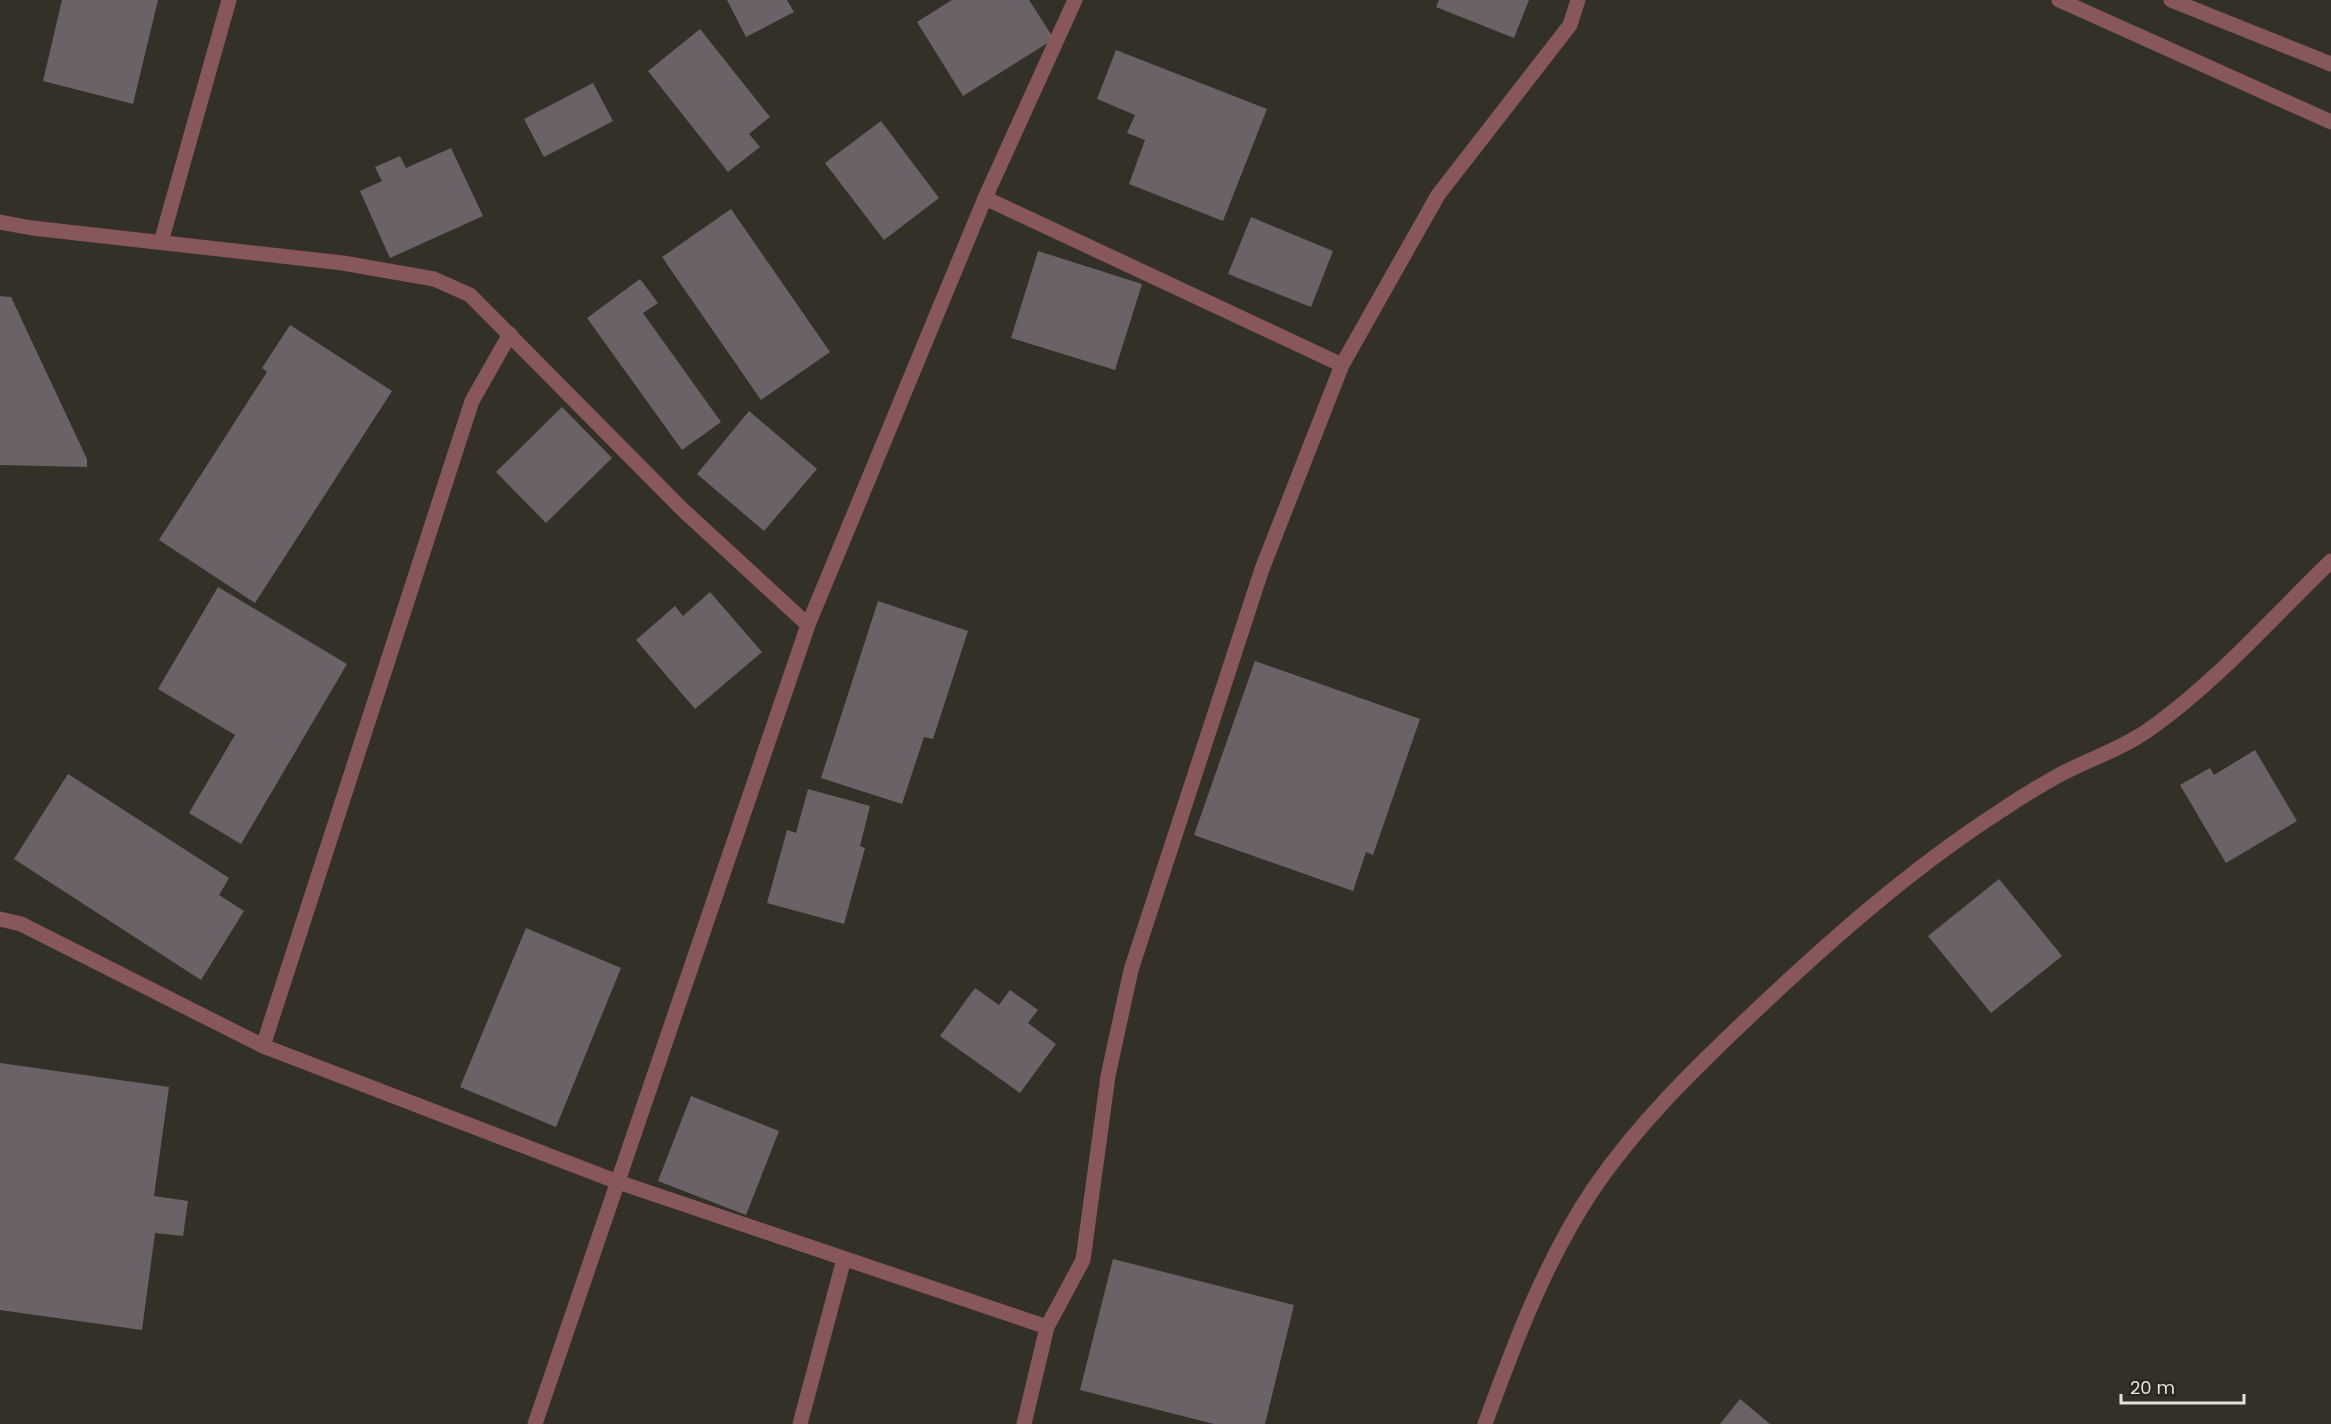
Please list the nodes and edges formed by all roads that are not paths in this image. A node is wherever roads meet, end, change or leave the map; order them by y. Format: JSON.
{"nodes":[{"id":1,"x":229,"y":0,"type":"edge"},
{"id":2,"x":1075,"y":0,"type":"edge"},
{"id":3,"x":1578,"y":0,"type":"edge"},
{"id":4,"x":2059,"y":0,"type":"edge"},
{"id":5,"x":2171,"y":0,"type":"edge"},
{"id":6,"x":2331,"y":64,"type":"edge"},
{"id":7,"x":2331,"y":122,"type":"edge"},
{"id":8,"x":986,"y":198,"type":"junction"},
{"id":9,"x":0,"y":222,"type":"edge"},
{"id":10,"x":161,"y":242,"type":"junction"},
{"id":11,"x":510,"y":334,"type":"junction"},
{"id":12,"x":1342,"y":365,"type":"junction"},
{"id":13,"x":2331,"y":561,"type":"edge"},
{"id":14,"x":808,"y":625,"type":"junction"},
{"id":15,"x":0,"y":919,"type":"edge"},
{"id":16,"x":263,"y":1046,"type":"junction"},
{"id":17,"x":618,"y":1182,"type":"junction"},
{"id":18,"x":844,"y":1259,"type":"junction"},
{"id":19,"x":1047,"y":1327,"type":"junction"},
{"id":20,"x":535,"y":1424,"type":"edge"},
{"id":21,"x":800,"y":1424,"type":"edge"},
{"id":22,"x":1024,"y":1424,"type":"edge"},
{"id":23,"x":1485,"y":1424,"type":"edge"}],
"edges":[{"from":1,"to":10,"type":"street"},
{"from":2,"to":8,"type":"street"},
{"from":3,"to":12,"type":"street"},
{"from":4,"to":7,"type":"street"},
{"from":5,"to":6,"type":"street"},
{"from":8,"to":12,"type":"street"},
{"from":8,"to":14,"type":"street"},
{"from":9,"to":10,"type":"street"},
{"from":10,"to":11,"type":"street"},
{"from":11,"to":14,"type":"street"},
{"from":11,"to":16,"type":"street"},
{"from":12,"to":19,"type":"street"},
{"from":13,"to":23,"type":"street"},
{"from":14,"to":17,"type":"street"},
{"from":15,"to":16,"type":"street"},
{"from":16,"to":17,"type":"street"},
{"from":17,"to":18,"type":"street"},
{"from":17,"to":20,"type":"street"},
{"from":18,"to":19,"type":"street"},
{"from":18,"to":21,"type":"street"},
{"from":19,"to":22,"type":"street"}]}
